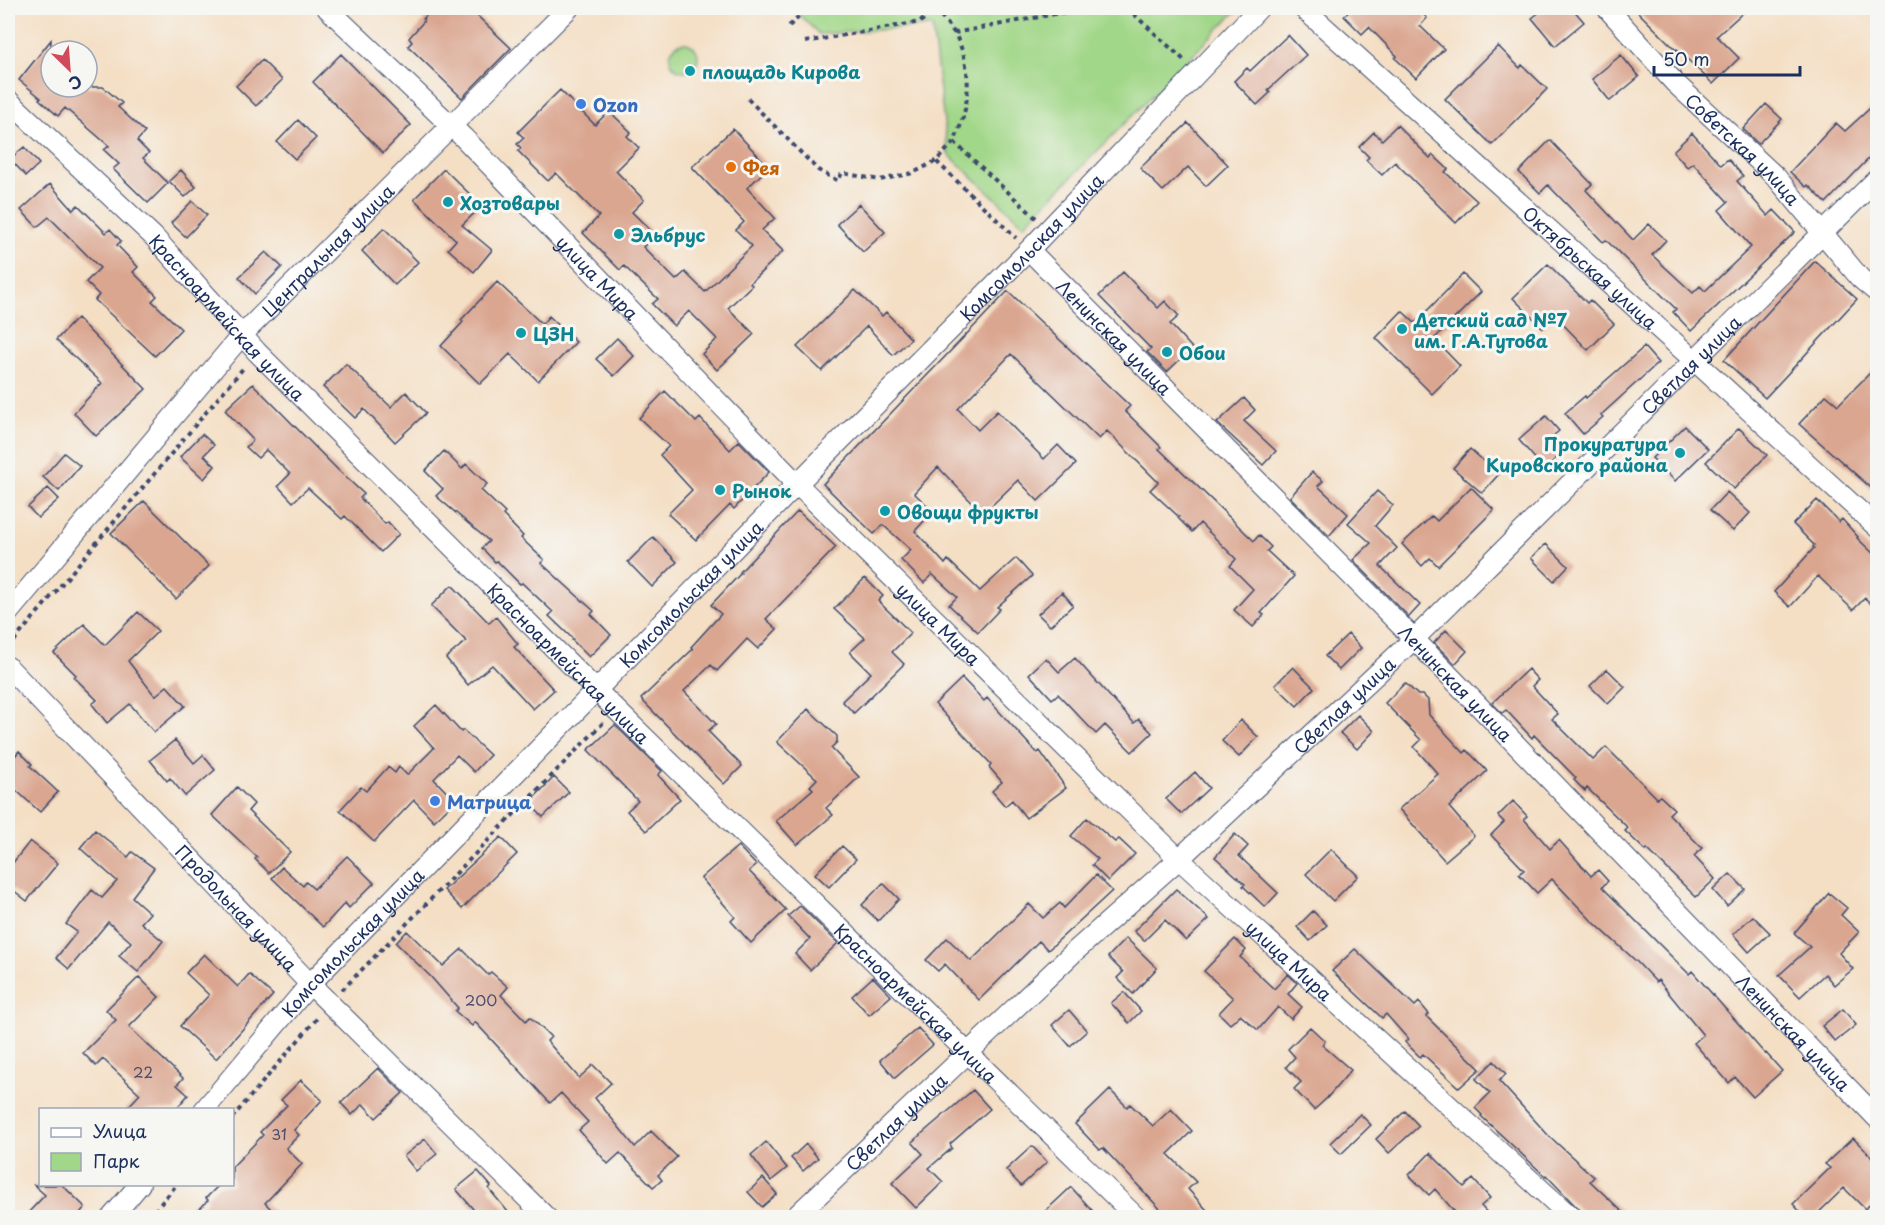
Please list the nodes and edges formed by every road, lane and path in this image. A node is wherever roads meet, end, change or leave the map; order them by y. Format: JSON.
{"nodes":[{"id":1,"x":327,"y":8,"type":"edge"},
{"id":2,"x":569,"y":8,"type":"edge"},
{"id":3,"x":809,"y":8,"type":"edge"},
{"id":4,"x":937,"y":8,"type":"edge"},
{"id":5,"x":1087,"y":8,"type":"edge"},
{"id":6,"x":1126,"y":8,"type":"edge"},
{"id":7,"x":1259,"y":8,"type":"edge"},
{"id":8,"x":1304,"y":8,"type":"edge"},
{"id":9,"x":1607,"y":8,"type":"edge"},
{"id":10,"x":789,"y":26,"type":"dead end"},
{"id":11,"x":954,"y":33,"type":"junction"},
{"id":12,"x":805,"y":42,"type":"dead end"},
{"id":13,"x":1185,"y":62,"type":"dead end"},
{"id":14,"x":748,"y":99,"type":"dead end"},
{"id":15,"x":8,"y":100,"type":"edge"},
{"id":16,"x":450,"y":125,"type":"junction"},
{"id":17,"x":954,"y":142,"type":"junction"},
{"id":18,"x":936,"y":161,"type":"junction"},
{"id":19,"x":1878,"y":178,"type":"edge"},
{"id":20,"x":1049,"y":229,"type":"junction"},
{"id":21,"x":1824,"y":232,"type":"junction"},
{"id":22,"x":1029,"y":250,"type":"junction"},
{"id":23,"x":1878,"y":293,"type":"edge"},
{"id":24,"x":241,"y":336,"type":"junction"},
{"id":25,"x":257,"y":352,"type":"junction"},
{"id":26,"x":1695,"y":361,"type":"junction"},
{"id":27,"x":797,"y":484,"type":"junction"},
{"id":28,"x":1878,"y":528,"type":"edge"},
{"id":29,"x":8,"y":613,"type":"edge"},
{"id":30,"x":1414,"y":639,"type":"junction"},
{"id":31,"x":8,"y":648,"type":"edge"},
{"id":32,"x":8,"y":667,"type":"edge"},
{"id":33,"x":596,"y":690,"type":"junction"},
{"id":34,"x":616,"y":710,"type":"junction"},
{"id":35,"x":1179,"y":860,"type":"junction"},
{"id":36,"x":310,"y":984,"type":"junction"},
{"id":37,"x":330,"y":1003,"type":"junction"},
{"id":38,"x":967,"y":1052,"type":"junction"},
{"id":39,"x":206,"y":1108,"type":"edge"},
{"id":40,"x":234,"y":1116,"type":"edge"},
{"id":41,"x":1878,"y":1119,"type":"edge"},
{"id":42,"x":139,"y":1186,"type":"edge"},
{"id":43,"x":176,"y":1186,"type":"edge"},
{"id":44,"x":111,"y":1218,"type":"edge"},
{"id":45,"x":149,"y":1218,"type":"edge"},
{"id":46,"x":547,"y":1218,"type":"edge"},
{"id":47,"x":794,"y":1218,"type":"edge"},
{"id":48,"x":1137,"y":1218,"type":"edge"},
{"id":49,"x":1572,"y":1218,"type":"edge"}],
"edges":[{"from":1,"to":16,"type":"street","name":"улица Мира"},
{"from":2,"to":16,"type":"street","name":"Центральная улица"},
{"from":3,"to":10,"type":"path"},
{"from":4,"to":11,"type":"path"},
{"from":4,"to":12,"type":"path"},
{"from":5,"to":11,"type":"path"},
{"from":6,"to":13,"type":"path"},
{"from":7,"to":20,"type":"street","name":"Комсомольская улица"},
{"from":8,"to":26,"type":"street","name":"Октябрьская улица"},
{"from":9,"to":21,"type":"street","name":"Советская улица"},
{"from":11,"to":17,"type":"path"},
{"from":14,"to":18,"type":"path"},
{"from":15,"to":24,"type":"street","name":"Красноармейская улица"},
{"from":16,"to":24,"type":"street","name":"Центральная улица"},
{"from":16,"to":27,"type":"street","name":"улица Мира"},
{"from":17,"to":18,"type":"path"},
{"from":17,"to":20,"type":"path"},
{"from":18,"to":22,"type":"path"},
{"from":19,"to":21,"type":"street","name":"Светлая улица"},
{"from":20,"to":22,"type":"street","name":"Комсомольская улица"},
{"from":21,"to":23,"type":"street","name":"Советская улица"},
{"from":21,"to":26,"type":"street","name":"Светлая улица"},
{"from":22,"to":27,"type":"street","name":"Комсомольская улица"},
{"from":22,"to":30,"type":"street","name":"Ленинская улица"},
{"from":24,"to":25,"type":"street","name":"Красноармейская улица"},
{"from":24,"to":29,"type":"street","name":"Центральная улица"},
{"from":25,"to":31,"type":"path"},
{"from":25,"to":33,"type":"street","name":"Красноармейская улица"},
{"from":26,"to":28,"type":"street","name":"Октябрьская улица"},
{"from":26,"to":30,"type":"street","name":"Светлая улица"},
{"from":27,"to":33,"type":"street","name":"Комсомольская улица"},
{"from":27,"to":35,"type":"street","name":"улица Мира"},
{"from":30,"to":35,"type":"street","name":"Светлая улица"},
{"from":30,"to":41,"type":"street","name":"Ленинская улица"},
{"from":32,"to":36,"type":"street","name":"Продольная улица"},
{"from":33,"to":34,"type":"street","name":"Красноармейская улица"},
{"from":33,"to":36,"type":"street","name":"Комсомольская улица"},
{"from":34,"to":37,"type":"path"},
{"from":34,"to":38,"type":"street","name":"Красноармейская улица"},
{"from":35,"to":38,"type":"street","name":"Светлая улица"},
{"from":35,"to":49,"type":"street","name":"улица Мира"},
{"from":36,"to":37,"type":"street","name":"Продольная улица"},
{"from":36,"to":39,"type":"street","name":"Комсомольская улица"},
{"from":37,"to":40,"type":"path"},
{"from":37,"to":46,"type":"street","name":"Продольная улица"},
{"from":38,"to":47,"type":"street","name":"Светлая улица"},
{"from":38,"to":48,"type":"street","name":"Красноармейская улица"},
{"from":42,"to":44,"type":"street"},
{"from":43,"to":45,"type":"path"}]}
